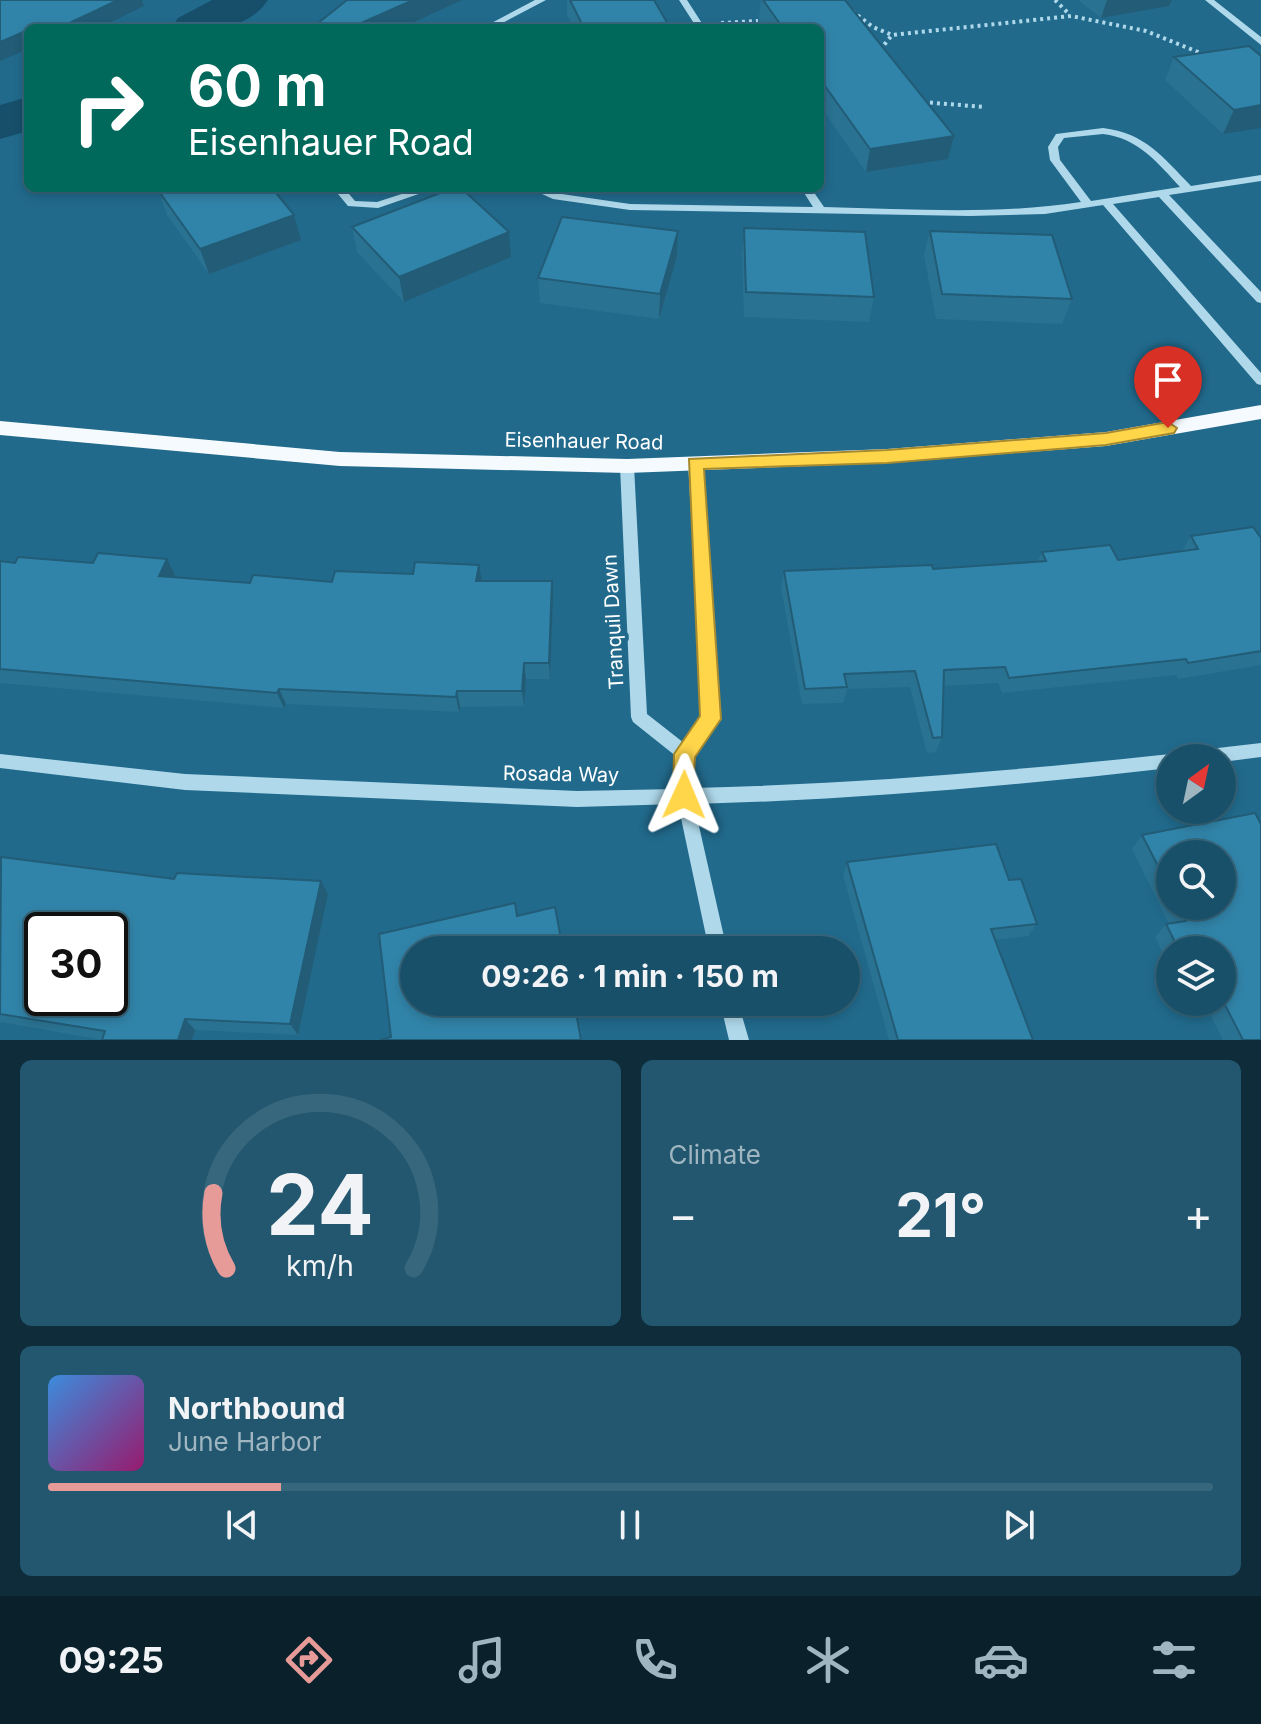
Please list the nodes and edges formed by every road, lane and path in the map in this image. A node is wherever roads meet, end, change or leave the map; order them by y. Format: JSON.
{"nodes":[{"id":1,"x":542,"y":0,"type":"edge"},
{"id":2,"x":683,"y":0,"type":"edge"},
{"id":3,"x":1055,"y":0,"type":"edge"},
{"id":4,"x":1209,"y":0,"type":"edge"},
{"id":5,"x":848,"y":7,"type":"edge"},
{"id":6,"x":1071,"y":16,"type":"junction"},
{"id":7,"x":758,"y":21,"type":"dead end"},
{"id":8,"x":494,"y":24,"type":"edge"},
{"id":9,"x":699,"y":24,"type":"edge"},
{"id":10,"x":730,"y":24,"type":"edge"},
{"id":11,"x":892,"y":35,"type":"junction"},
{"id":12,"x":1261,"y":42,"type":"edge"},
{"id":13,"x":1212,"y":59,"type":"edge"},
{"id":14,"x":878,"y":61,"type":"edge"},
{"id":15,"x":914,"y":101,"type":"edge"},
{"id":16,"x":984,"y":107,"type":"dead end"},
{"id":17,"x":1261,"y":178,"type":"edge"},
{"id":18,"x":1187,"y":188,"type":"junction"},
{"id":19,"x":342,"y":192,"type":"edge"},
{"id":20,"x":419,"y":192,"type":"edge"},
{"id":21,"x":544,"y":192,"type":"edge"},
{"id":22,"x":809,"y":192,"type":"edge"},
{"id":23,"x":1160,"y":192,"type":"junction"},
{"id":24,"x":1105,"y":201,"type":"junction"},
{"id":25,"x":1088,"y":204,"type":"junction"},
{"id":26,"x":820,"y":209,"type":"junction"},
{"id":27,"x":1261,"y":299,"type":"edge"},
{"id":28,"x":1261,"y":381,"type":"edge"},
{"id":29,"x":1261,"y":412,"type":"edge"},
{"id":30,"x":0,"y":428,"type":"edge"},
{"id":31,"x":695,"y":463,"type":"junction"},
{"id":32,"x":627,"y":466,"type":"junction"},
{"id":33,"x":1261,"y":750,"type":"edge"},
{"id":34,"x":1236,"y":753,"type":"edge"},
{"id":35,"x":685,"y":754,"type":"junction"},
{"id":36,"x":0,"y":761,"type":"edge"},
{"id":37,"x":1156,"y":763,"type":"edge"},
{"id":38,"x":684,"y":795,"type":"junction"},
{"id":39,"x":715,"y":936,"type":"edge"},
{"id":40,"x":733,"y":1016,"type":"edge"},
{"id":41,"x":739,"y":1040,"type":"edge"}],
"edges":[{"from":1,"to":8,"type":"street"},
{"from":2,"to":9,"type":"street"},
{"from":3,"to":6,"type":"path"},
{"from":4,"to":12,"type":"street"},
{"from":5,"to":11,"type":"path"},
{"from":6,"to":11,"type":"path"},
{"from":6,"to":13,"type":"path"},
{"from":7,"to":10,"type":"path"},
{"from":11,"to":14,"type":"path"},
{"from":15,"to":16,"type":"path"},
{"from":17,"to":18,"type":"street"},
{"from":18,"to":23,"type":"street"},
{"from":18,"to":25,"type":"street"},
{"from":19,"to":20,"type":"street"},
{"from":21,"to":26,"type":"street"},
{"from":22,"to":26,"type":"street"},
{"from":23,"to":24,"type":"street"},
{"from":23,"to":27,"type":"street"},
{"from":24,"to":25,"type":"street"},
{"from":24,"to":28,"type":"street"},
{"from":25,"to":26,"type":"street"},
{"from":29,"to":31,"type":"main road","name":"Eisenhauer Road"},
{"from":30,"to":32,"type":"main road","name":"Eisenhauer Road"},
{"from":31,"to":32,"type":"main road","name":"Eisenhauer Road"},
{"from":31,"to":35,"type":"street"},
{"from":32,"to":35,"type":"street","name":"Tranquil Dawn"},
{"from":33,"to":34,"type":"street"},
{"from":35,"to":38,"type":"street"},
{"from":36,"to":38,"type":"street","name":"Rosada Way"},
{"from":37,"to":38,"type":"street","name":"Rosada Way"},
{"from":38,"to":39,"type":"street"},
{"from":40,"to":41,"type":"street"}]}
